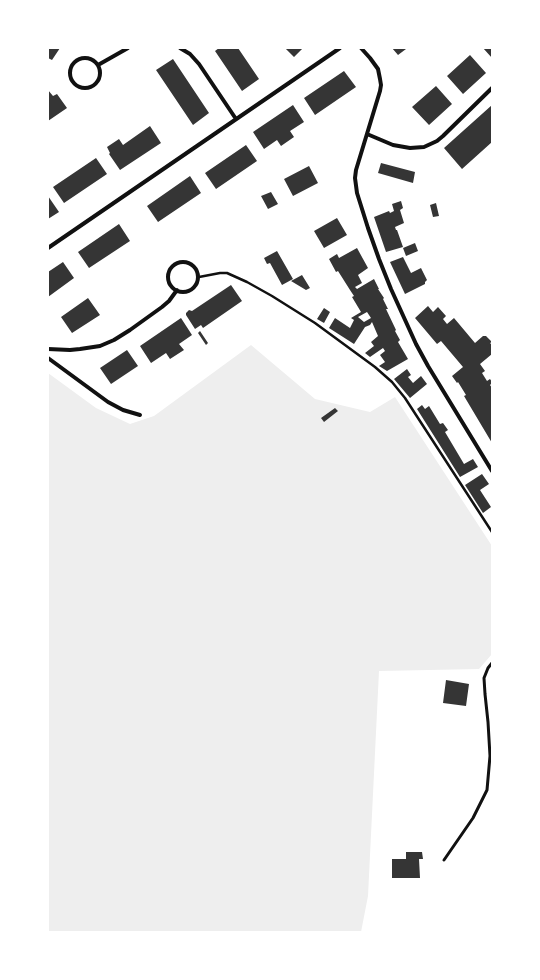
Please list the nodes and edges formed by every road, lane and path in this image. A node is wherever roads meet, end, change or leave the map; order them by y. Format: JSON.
{"nodes":[{"id":1,"x":128,"y":48,"type":"edge"},
{"id":2,"x":180,"y":48,"type":"edge"},
{"id":3,"x":340,"y":48,"type":"edge"},
{"id":4,"x":361,"y":48,"type":"edge"},
{"id":5,"x":98,"y":65,"type":"junction"},
{"id":6,"x":492,"y":88,"type":"edge"},
{"id":7,"x":236,"y":119,"type":"junction"},
{"id":8,"x":367,"y":134,"type":"junction"},
{"id":9,"x":48,"y":248,"type":"edge"},
{"id":10,"x":199,"y":277,"type":"junction"},
{"id":11,"x":177,"y":290,"type":"junction"},
{"id":12,"x":48,"y":349,"type":"edge"},
{"id":13,"x":48,"y":358,"type":"edge"},
{"id":14,"x":140,"y":415,"type":"dead end"},
{"id":15,"x":492,"y":471,"type":"edge"},
{"id":16,"x":492,"y":532,"type":"edge"},
{"id":17,"x":492,"y":663,"type":"edge"},
{"id":18,"x":444,"y":860,"type":"dead end"}],
"edges":[{"from":1,"to":5,"type":"street"},
{"from":2,"to":7,"type":"street"},
{"from":3,"to":7,"type":"street"},
{"from":4,"to":8,"type":"street"},
{"from":5,"to":5,"type":"street"},
{"from":6,"to":8,"type":"street"},
{"from":7,"to":9,"type":"street"},
{"from":8,"to":15,"type":"street"},
{"from":10,"to":11,"type":"street"},
{"from":10,"to":11,"type":"street"},
{"from":10,"to":16,"type":"path"},
{"from":11,"to":12,"type":"street"},
{"from":13,"to":14,"type":"street"},
{"from":17,"to":18,"type":"lane"}]}
